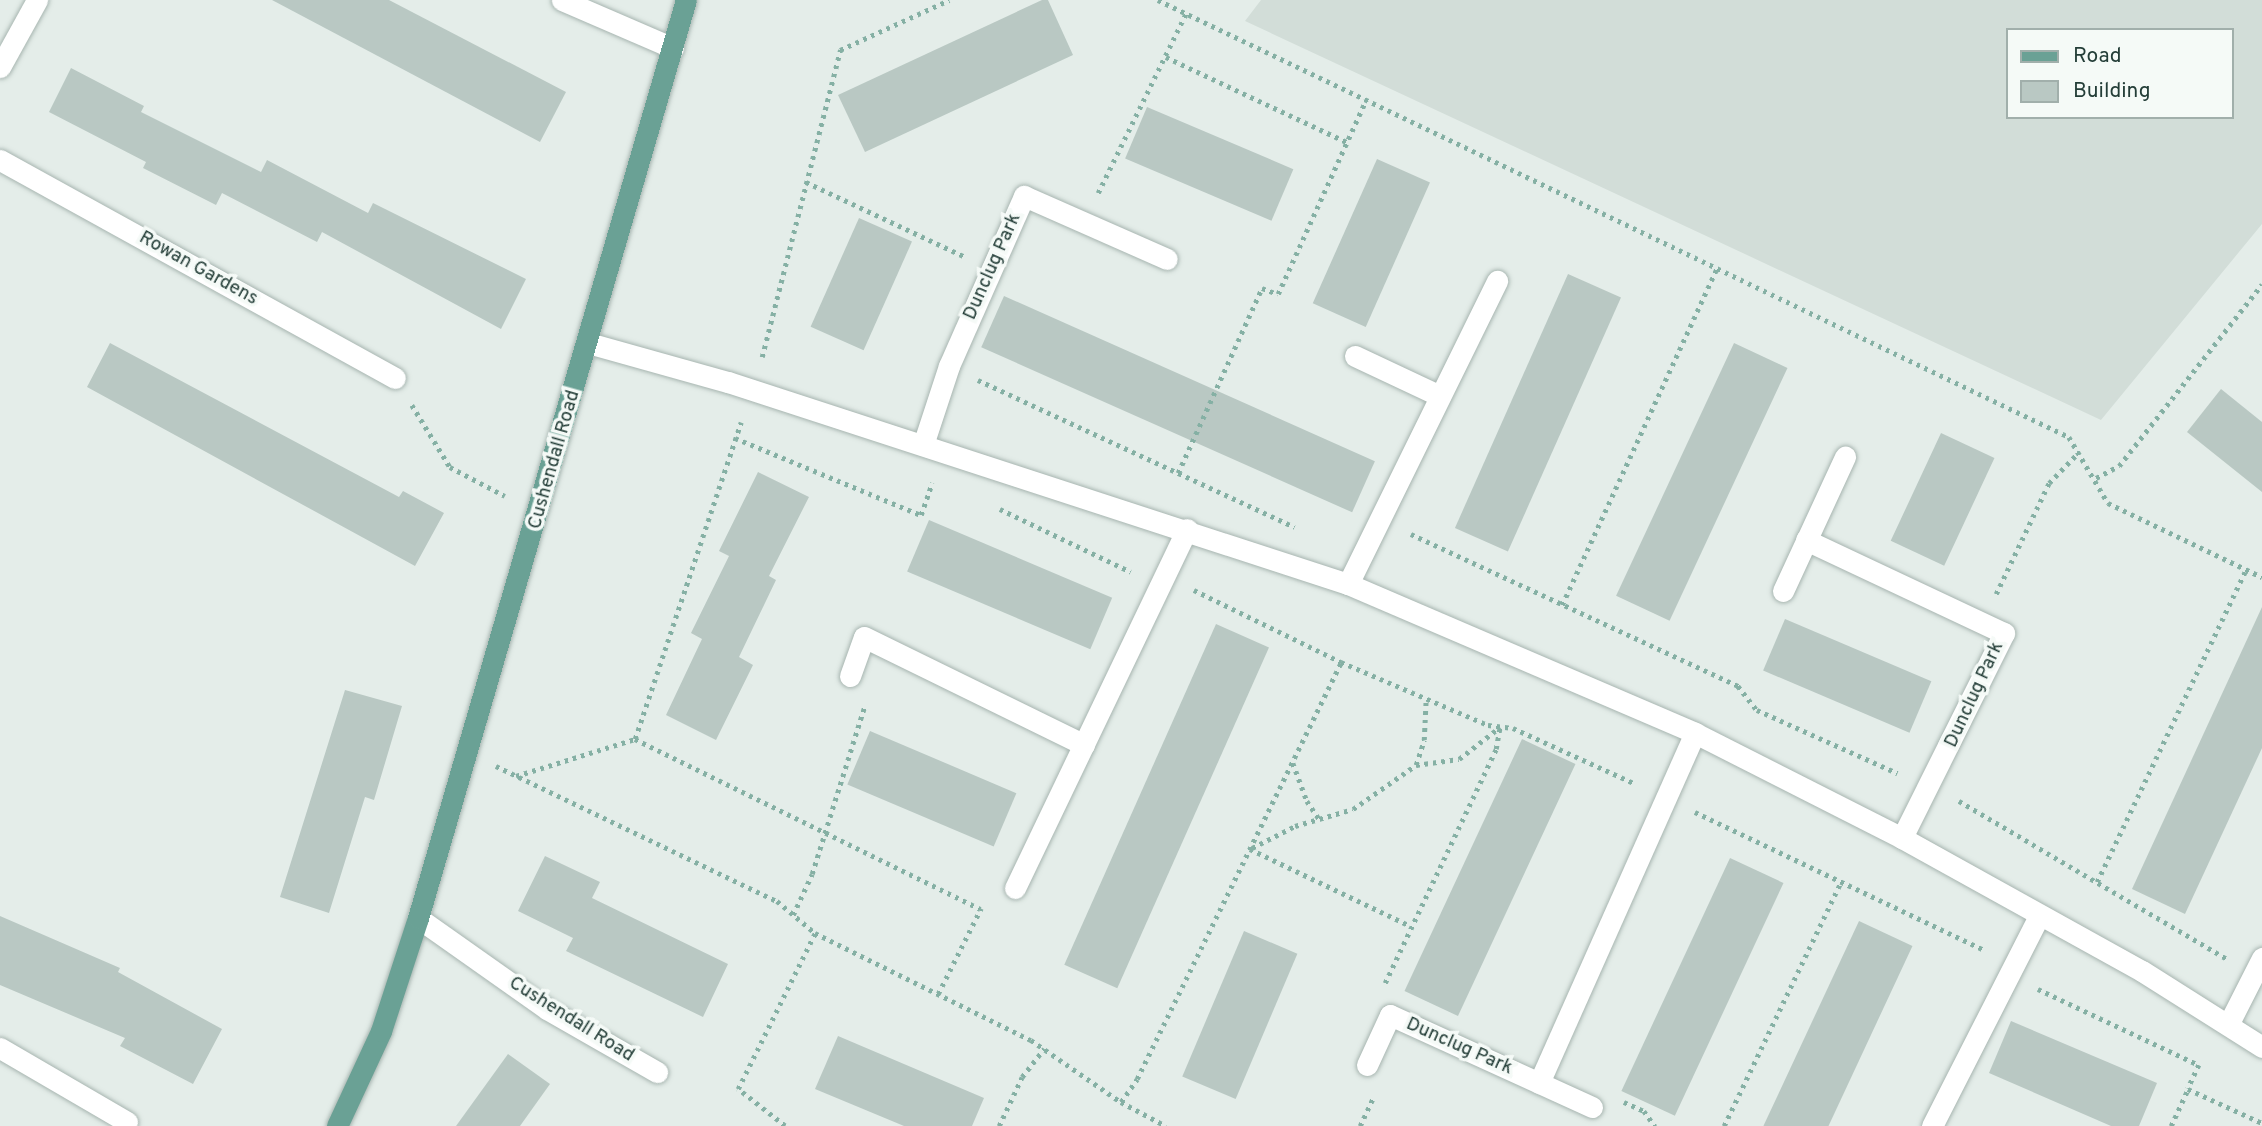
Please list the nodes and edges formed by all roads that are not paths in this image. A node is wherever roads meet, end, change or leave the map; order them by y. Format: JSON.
{"nodes":[{"id":1,"x":37,"y":0,"type":"edge"},
{"id":2,"x":562,"y":0,"type":"edge"},
{"id":3,"x":686,"y":0,"type":"edge"},
{"id":4,"x":673,"y":48,"type":"junction"},
{"id":5,"x":0,"y":67,"type":"edge"},
{"id":6,"x":0,"y":160,"type":"edge"},
{"id":7,"x":1167,"y":259,"type":"dead end"},
{"id":8,"x":1497,"y":281,"type":"dead end"},
{"id":9,"x":588,"y":342,"type":"junction"},
{"id":10,"x":1355,"y":356,"type":"dead end"},
{"id":11,"x":396,"y":377,"type":"road end"},
{"id":12,"x":1440,"y":396,"type":"junction"},
{"id":13,"x":923,"y":445,"type":"junction"},
{"id":14,"x":1845,"y":457,"type":"dead end"},
{"id":15,"x":1187,"y":528,"type":"junction"},
{"id":16,"x":1806,"y":540,"type":"junction"},
{"id":17,"x":1348,"y":584,"type":"junction"},
{"id":18,"x":1783,"y":590,"type":"dead end"},
{"id":19,"x":850,"y":676,"type":"road end"},
{"id":20,"x":1695,"y":733,"type":"junction"},
{"id":21,"x":1084,"y":745,"type":"junction"},
{"id":22,"x":1902,"y":838,"type":"junction"},
{"id":23,"x":1015,"y":888,"type":"road end"},
{"id":24,"x":2039,"y":916,"type":"junction"},
{"id":25,"x":418,"y":918,"type":"junction"},
{"id":26,"x":2258,"y":966,"type":"edge"},
{"id":27,"x":2230,"y":1023,"type":"junction"},
{"id":28,"x":2262,"y":1046,"type":"edge"},
{"id":29,"x":0,"y":1048,"type":"edge"},
{"id":30,"x":1367,"y":1065,"type":"dead end"},
{"id":31,"x":657,"y":1072,"type":"dead end"},
{"id":32,"x":1539,"y":1083,"type":"junction"},
{"id":33,"x":1592,"y":1107,"type":"dead end"},
{"id":34,"x":127,"y":1122,"type":"dead end"},
{"id":35,"x":337,"y":1126,"type":"edge"},
{"id":36,"x":1932,"y":1126,"type":"edge"}],
"edges":[{"from":1,"to":5,"type":"street"},
{"from":2,"to":4,"type":"street"},
{"from":3,"to":4,"type":"main road","name":"Cushendall Road"},
{"from":4,"to":9,"type":"main road","name":"Cushendall Road"},
{"from":6,"to":11,"type":"street","name":"Rowan Gardens"},
{"from":7,"to":13,"type":"street","name":"Dunclug Park"},
{"from":8,"to":12,"type":"street"},
{"from":9,"to":13,"type":"street"},
{"from":9,"to":25,"type":"main road","name":"Cushendall Road"},
{"from":10,"to":12,"type":"street"},
{"from":12,"to":17,"type":"street"},
{"from":13,"to":15,"type":"street"},
{"from":14,"to":16,"type":"street"},
{"from":15,"to":17,"type":"street"},
{"from":15,"to":21,"type":"street"},
{"from":16,"to":18,"type":"street"},
{"from":16,"to":22,"type":"street","name":"Dunclug Park"},
{"from":17,"to":20,"type":"street"},
{"from":19,"to":21,"type":"street"},
{"from":20,"to":22,"type":"street"},
{"from":20,"to":32,"type":"street"},
{"from":21,"to":23,"type":"street"},
{"from":22,"to":24,"type":"street"},
{"from":24,"to":27,"type":"street"},
{"from":24,"to":36,"type":"street"},
{"from":25,"to":31,"type":"street","name":"Cushendall Road"},
{"from":25,"to":35,"type":"main road","name":"Cushendall Road"},
{"from":26,"to":27,"type":"street"},
{"from":27,"to":28,"type":"street"},
{"from":29,"to":34,"type":"street"},
{"from":30,"to":32,"type":"street","name":"Dunclug Park"},
{"from":32,"to":33,"type":"street","name":"Dunclug Park"}]}
